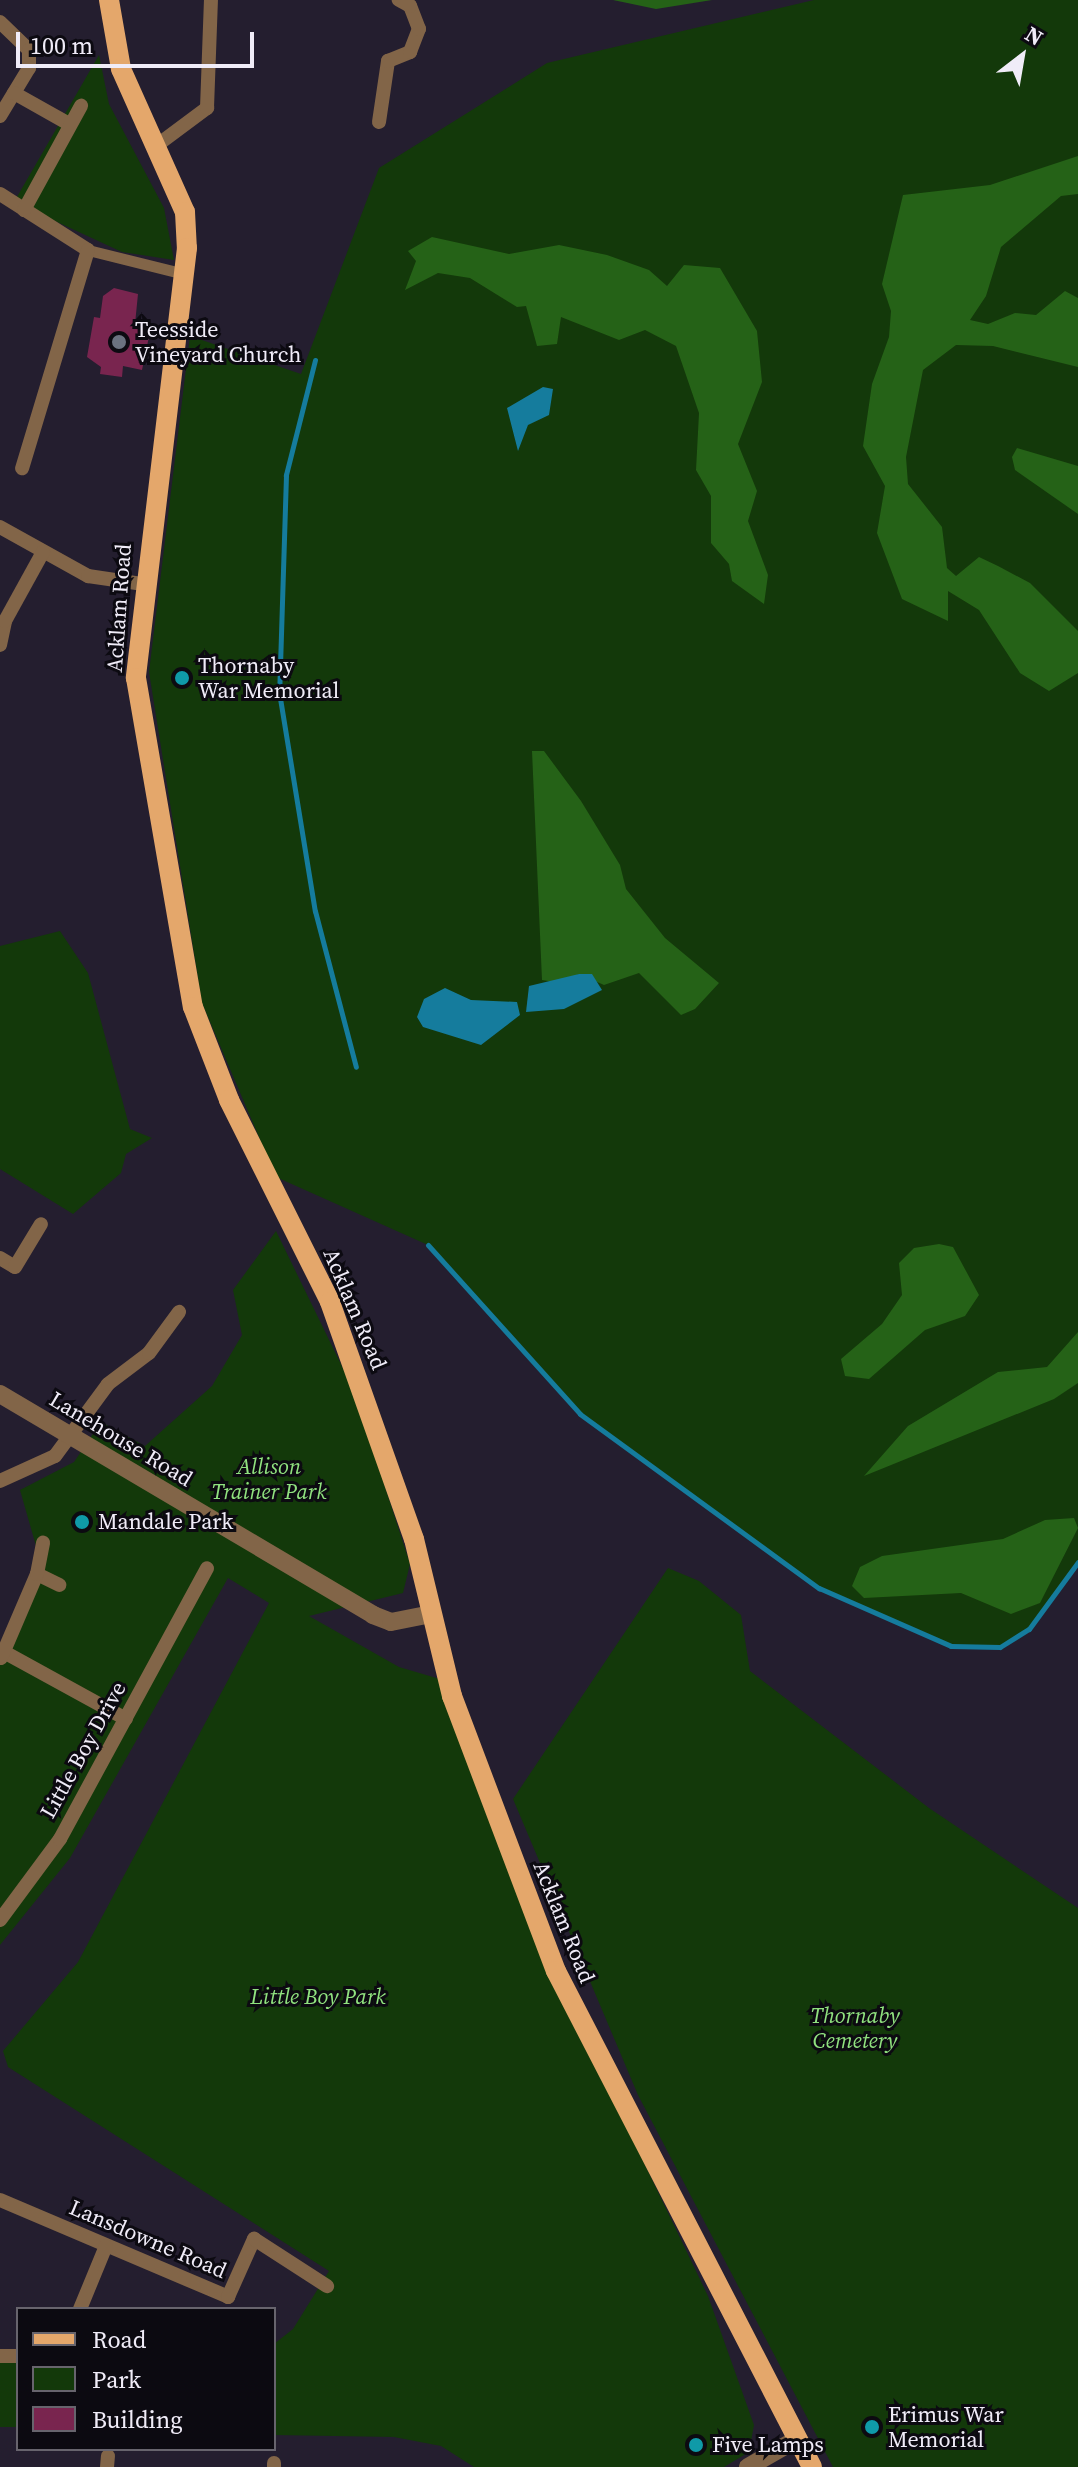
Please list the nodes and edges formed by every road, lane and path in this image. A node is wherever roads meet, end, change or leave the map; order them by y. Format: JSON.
{"nodes":[{"id":1,"x":109,"y":0,"type":"edge"},
{"id":2,"x":211,"y":0,"type":"edge"},
{"id":3,"x":399,"y":0,"type":"edge"},
{"id":4,"x":0,"y":22,"type":"edge"},
{"id":5,"x":14,"y":93,"type":"junction"},
{"id":6,"x":81,"y":106,"type":"dead end"},
{"id":7,"x":0,"y":116,"type":"edge"},
{"id":8,"x":379,"y":122,"type":"dead end"},
{"id":9,"x":69,"y":124,"type":"junction"},
{"id":10,"x":156,"y":146,"type":"junction"},
{"id":11,"x":0,"y":194,"type":"edge"},
{"id":12,"x":24,"y":210,"type":"junction"},
{"id":13,"x":88,"y":250,"type":"junction"},
{"id":14,"x":184,"y":274,"type":"junction"},
{"id":15,"x":22,"y":468,"type":"dead end"},
{"id":16,"x":0,"y":527,"type":"edge"},
{"id":17,"x":43,"y":552,"type":"junction"},
{"id":18,"x":143,"y":584,"type":"junction"},
{"id":19,"x":0,"y":645,"type":"edge"},
{"id":20,"x":41,"y":1224,"type":"dead end"},
{"id":21,"x":0,"y":1258,"type":"edge"},
{"id":22,"x":179,"y":1312,"type":"dead end"},
{"id":23,"x":0,"y":1394,"type":"edge"},
{"id":24,"x":69,"y":1435,"type":"junction"},
{"id":25,"x":0,"y":1481,"type":"edge"},
{"id":26,"x":43,"y":1543,"type":"dead end"},
{"id":27,"x":207,"y":1568,"type":"dead end"},
{"id":28,"x":37,"y":1574,"type":"junction"},
{"id":29,"x":60,"y":1585,"type":"dead end"},
{"id":30,"x":431,"y":1614,"type":"junction"},
{"id":31,"x":2,"y":1656,"type":"edge"},
{"id":32,"x":126,"y":1719,"type":"junction"},
{"id":33,"x":0,"y":1920,"type":"edge"},
{"id":34,"x":0,"y":2200,"type":"edge"},
{"id":35,"x":106,"y":2246,"type":"junction"},
{"id":36,"x":327,"y":2286,"type":"dead end"},
{"id":37,"x":81,"y":2307,"type":"edge"},
{"id":38,"x":797,"y":2439,"type":"junction"},
{"id":39,"x":748,"y":2467,"type":"edge"},
{"id":40,"x":812,"y":2467,"type":"edge"}],
"edges":[{"from":1,"to":10,"type":"main road","name":"Acklam Road"},
{"from":2,"to":10,"type":"street"},
{"from":3,"to":8,"type":"street"},
{"from":4,"to":5,"type":"street"},
{"from":5,"to":7,"type":"street"},
{"from":5,"to":9,"type":"street"},
{"from":6,"to":9,"type":"street"},
{"from":9,"to":12,"type":"street"},
{"from":10,"to":14,"type":"main road","name":"Acklam Road"},
{"from":11,"to":12,"type":"street"},
{"from":12,"to":13,"type":"street"},
{"from":13,"to":14,"type":"street"},
{"from":13,"to":15,"type":"street"},
{"from":14,"to":18,"type":"main road","name":"Acklam Road"},
{"from":16,"to":17,"type":"street"},
{"from":17,"to":18,"type":"street"},
{"from":17,"to":19,"type":"street"},
{"from":18,"to":30,"type":"main road","name":"Acklam Road"},
{"from":20,"to":21,"type":"street"},
{"from":22,"to":24,"type":"street"},
{"from":23,"to":24,"type":"street","name":"Lanehouse Road"},
{"from":24,"to":25,"type":"street"},
{"from":24,"to":30,"type":"street","name":"Lanehouse Road"},
{"from":26,"to":28,"type":"street"},
{"from":27,"to":32,"type":"street","name":"Little Boy Drive"},
{"from":28,"to":29,"type":"street"},
{"from":28,"to":31,"type":"street"},
{"from":30,"to":38,"type":"main road","name":"Acklam Road"},
{"from":31,"to":32,"type":"street"},
{"from":32,"to":33,"type":"street","name":"Little Boy Drive"},
{"from":34,"to":35,"type":"street","name":"Lansdowne Road"},
{"from":35,"to":36,"type":"street","name":"Lansdowne Road"},
{"from":35,"to":37,"type":"street"},
{"from":38,"to":39,"type":"street"},
{"from":38,"to":40,"type":"main road","name":"Acklam Road"}]}
